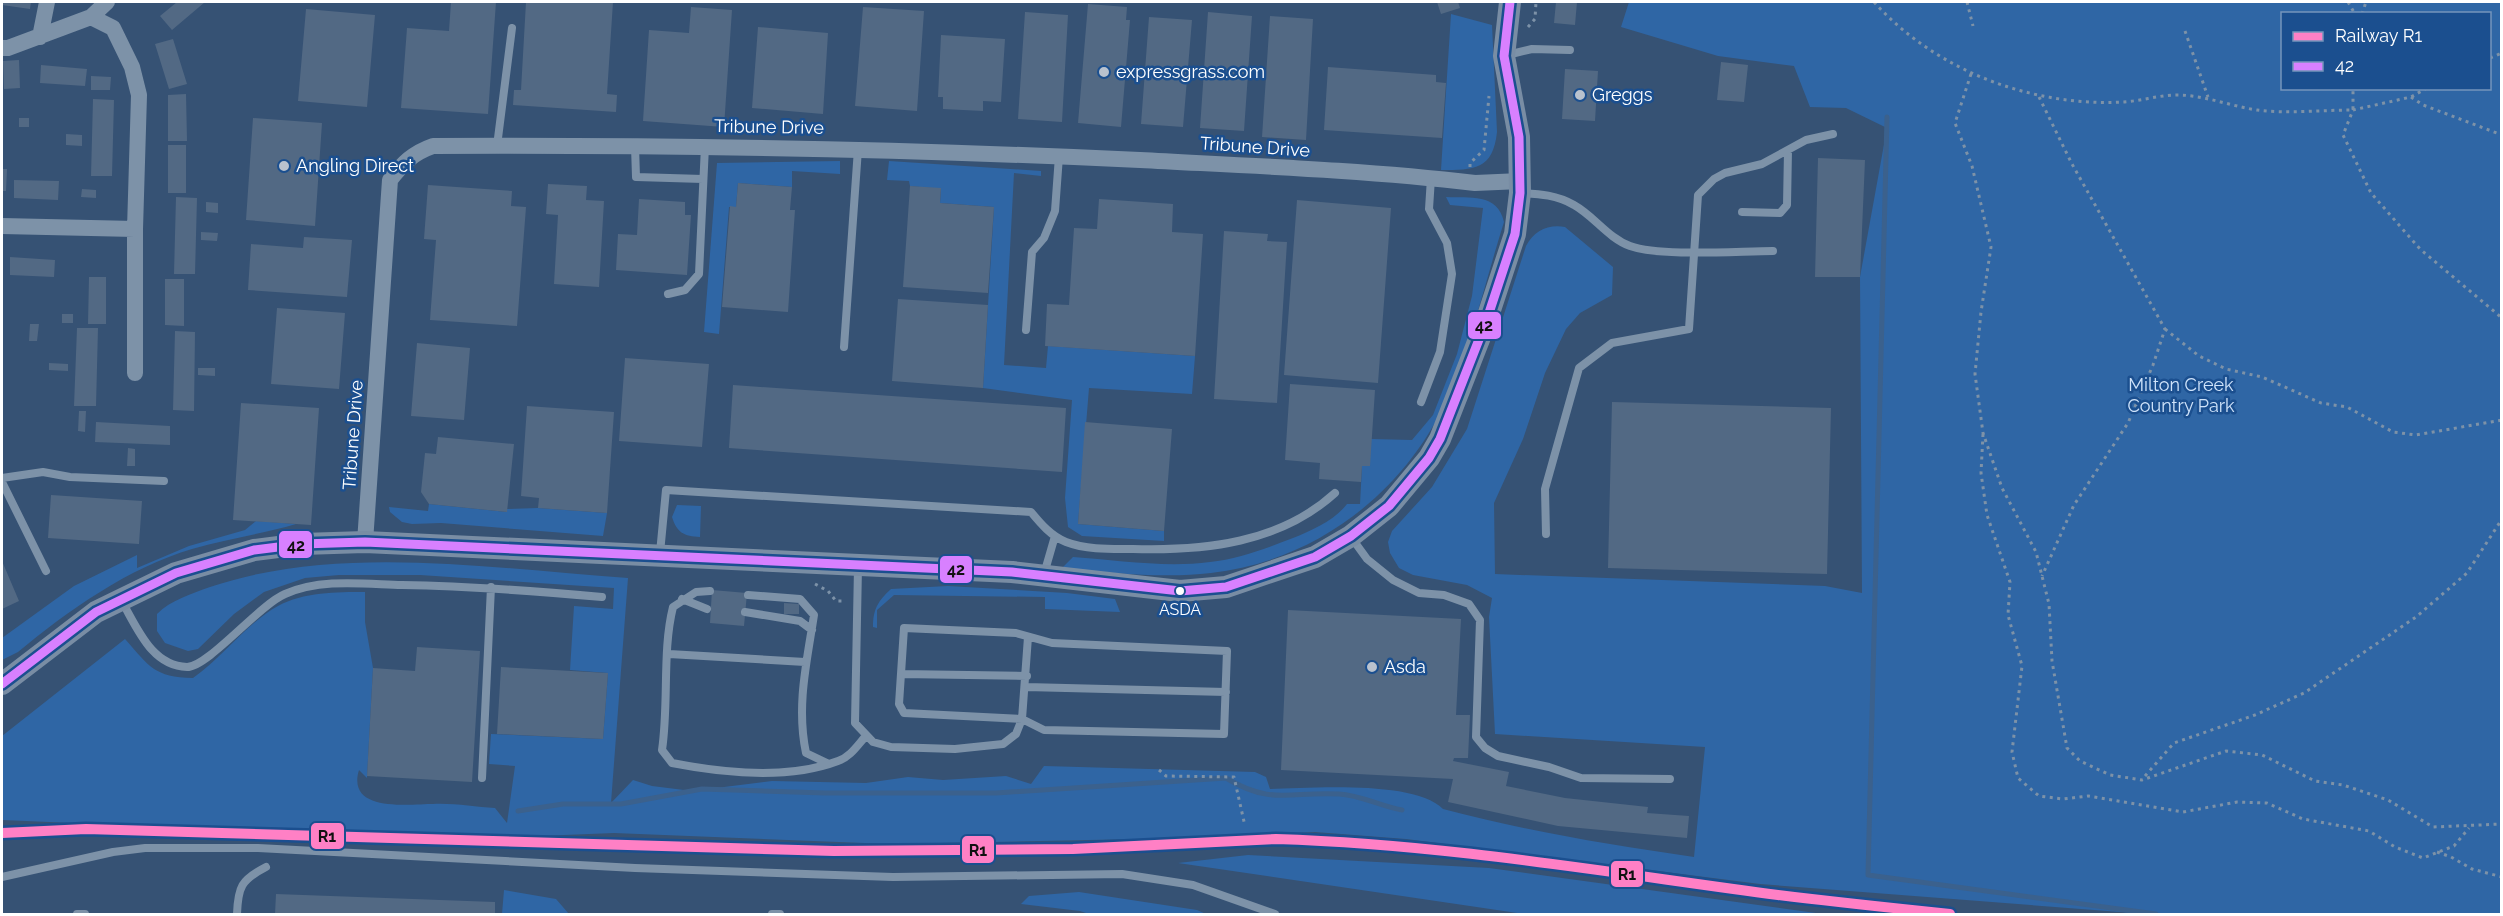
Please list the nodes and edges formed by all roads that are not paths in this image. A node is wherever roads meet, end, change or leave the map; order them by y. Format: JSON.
{"nodes":[{"id":1,"x":47,"y":2,"type":"edge"},
{"id":2,"x":107,"y":2,"type":"edge"},
{"id":3,"x":1510,"y":2,"type":"edge"},
{"id":4,"x":91,"y":17,"type":"junction"},
{"id":5,"x":512,"y":28,"type":"dead end"},
{"id":6,"x":40,"y":36,"type":"junction"},
{"id":7,"x":5,"y":48,"type":"edge"},
{"id":8,"x":1570,"y":50,"type":"dead end"},
{"id":9,"x":1504,"y":56,"type":"junction"},
{"id":10,"x":1833,"y":135,"type":"dead end"},
{"id":11,"x":635,"y":145,"type":"junction"},
{"id":12,"x":705,"y":145,"type":"junction"},
{"id":13,"x":497,"y":146,"type":"junction"},
{"id":14,"x":858,"y":149,"type":"junction"},
{"id":15,"x":1788,"y":150,"type":"junction"},
{"id":16,"x":1059,"y":156,"type":"junction"},
{"id":17,"x":1431,"y":178,"type":"junction"},
{"id":18,"x":703,"y":179,"type":"junction"},
{"id":19,"x":1521,"y":187,"type":"junction"},
{"id":20,"x":1742,"y":212,"type":"dead end"},
{"id":21,"x":2,"y":226,"type":"edge"},
{"id":22,"x":135,"y":229,"type":"junction"},
{"id":23,"x":1773,"y":251,"type":"dead end"},
{"id":24,"x":1694,"y":252,"type":"junction"},
{"id":25,"x":668,"y":294,"type":"dead end"},
{"id":26,"x":1026,"y":330,"type":"dead end"},
{"id":27,"x":844,"y":347,"type":"dead end"},
{"id":28,"x":135,"y":373,"type":"dead end"},
{"id":29,"x":1421,"y":402,"type":"dead end"},
{"id":30,"x":2,"y":480,"type":"edge"},
{"id":31,"x":164,"y":481,"type":"dead end"},
{"id":32,"x":1335,"y":492,"type":"dead end"},
{"id":33,"x":1546,"y":534,"type":"dead end"},
{"id":34,"x":1054,"y":536,"type":"junction"},
{"id":35,"x":1351,"y":536,"type":"junction"},
{"id":36,"x":365,"y":542,"type":"junction"},
{"id":37,"x":659,"y":557,"type":"junction"},
{"id":38,"x":858,"y":564,"type":"junction"},
{"id":39,"x":46,"y":571,"type":"dead end"},
{"id":40,"x":1044,"y":574,"type":"junction"},
{"id":41,"x":491,"y":587,"type":"junction"},
{"id":42,"x":710,"y":591,"type":"dead end"},
{"id":43,"x":748,"y":595,"type":"dead end"},
{"id":44,"x":602,"y":597,"type":"dead end"},
{"id":45,"x":121,"y":599,"type":"junction"},
{"id":46,"x":682,"y":599,"type":"junction"},
{"id":47,"x":708,"y":609,"type":"dead end"},
{"id":48,"x":745,"y":612,"type":"dead end"},
{"id":49,"x":812,"y":630,"type":"junction"},
{"id":50,"x":1028,"y":637,"type":"junction"},
{"id":51,"x":669,"y":654,"type":"junction"},
{"id":52,"x":805,"y":662,"type":"junction"},
{"id":53,"x":901,"y":674,"type":"junction"},
{"id":54,"x":1027,"y":676,"type":"junction"},
{"id":55,"x":2,"y":684,"type":"edge"},
{"id":56,"x":1026,"y":687,"type":"junction"},
{"id":57,"x":1226,"y":692,"type":"junction"},
{"id":58,"x":1022,"y":720,"type":"junction"},
{"id":59,"x":865,"y":737,"type":"junction"},
{"id":60,"x":827,"y":763,"type":"junction"},
{"id":61,"x":482,"y":778,"type":"dead end"},
{"id":62,"x":1670,"y":779,"type":"dead end"},
{"id":63,"x":266,"y":867,"type":"dead end"},
{"id":64,"x":2,"y":877,"type":"edge"},
{"id":65,"x":1261,"y":912,"type":"edge"},
{"id":66,"x":77,"y":915,"type":"edge"},
{"id":67,"x":85,"y":915,"type":"edge"},
{"id":68,"x":237,"y":915,"type":"edge"},
{"id":69,"x":772,"y":915,"type":"edge"},
{"id":70,"x":780,"y":915,"type":"edge"},
{"id":71,"x":1275,"y":915,"type":"edge"}],
"edges":[{"from":1,"to":6,"type":"street"},
{"from":2,"to":4,"type":"street"},
{"from":3,"to":9,"type":"street"},
{"from":4,"to":6,"type":"street"},
{"from":4,"to":22,"type":"street"},
{"from":5,"to":13,"type":"lane"},
{"from":6,"to":7,"type":"street"},
{"from":8,"to":9,"type":"lane"},
{"from":9,"to":19,"type":"street"},
{"from":10,"to":15,"type":"lane"},
{"from":11,"to":12,"type":"street","name":"Tribune Drive"},
{"from":11,"to":13,"type":"street","name":"Tribune Drive"},
{"from":11,"to":18,"type":"lane"},
{"from":12,"to":14,"type":"street","name":"Tribune Drive"},
{"from":12,"to":18,"type":"lane"},
{"from":13,"to":36,"type":"street","name":"Tribune Drive"},
{"from":14,"to":16,"type":"street","name":"Tribune Drive"},
{"from":14,"to":27,"type":"lane"},
{"from":15,"to":20,"type":"lane"},
{"from":15,"to":24,"type":"lane"},
{"from":16,"to":17,"type":"street","name":"Tribune Drive"},
{"from":16,"to":26,"type":"lane"},
{"from":17,"to":19,"type":"street","name":"Tribune Drive"},
{"from":17,"to":29,"type":"lane"},
{"from":18,"to":25,"type":"lane"},
{"from":19,"to":24,"type":"lane"},
{"from":19,"to":35,"type":"street"},
{"from":21,"to":22,"type":"street"},
{"from":22,"to":28,"type":"street"},
{"from":23,"to":24,"type":"lane"},
{"from":24,"to":33,"type":"lane"},
{"from":30,"to":31,"type":"lane"},
{"from":30,"to":39,"type":"lane"},
{"from":32,"to":34,"type":"lane"},
{"from":34,"to":37,"type":"lane"},
{"from":34,"to":40,"type":"lane"},
{"from":35,"to":40,"type":"street"},
{"from":35,"to":62,"type":"lane"},
{"from":36,"to":37,"type":"street"},
{"from":36,"to":45,"type":"street"},
{"from":37,"to":38,"type":"street"},
{"from":38,"to":40,"type":"street"},
{"from":38,"to":59,"type":"lane"},
{"from":41,"to":44,"type":"lane"},
{"from":41,"to":45,"type":"lane"},
{"from":41,"to":61,"type":"lane"},
{"from":42,"to":46,"type":"lane"},
{"from":43,"to":49,"type":"lane"},
{"from":45,"to":55,"type":"street"},
{"from":46,"to":47,"type":"lane"},
{"from":46,"to":51,"type":"lane"},
{"from":48,"to":49,"type":"lane"},
{"from":49,"to":52,"type":"lane"},
{"from":50,"to":53,"type":"lane"},
{"from":50,"to":54,"type":"lane"},
{"from":50,"to":57,"type":"lane"},
{"from":51,"to":52,"type":"lane"},
{"from":51,"to":60,"type":"lane"},
{"from":52,"to":60,"type":"lane"},
{"from":53,"to":54,"type":"lane"},
{"from":53,"to":58,"type":"lane"},
{"from":54,"to":56,"type":"lane"},
{"from":56,"to":57,"type":"lane"},
{"from":56,"to":58,"type":"lane"},
{"from":57,"to":58,"type":"lane"},
{"from":58,"to":59,"type":"lane"},
{"from":59,"to":60,"type":"lane"},
{"from":63,"to":68,"type":"lane"},
{"from":64,"to":65,"type":"lane"},
{"from":65,"to":71,"type":"lane"},
{"from":66,"to":67,"type":"lane"},
{"from":69,"to":70,"type":"lane"}]}
